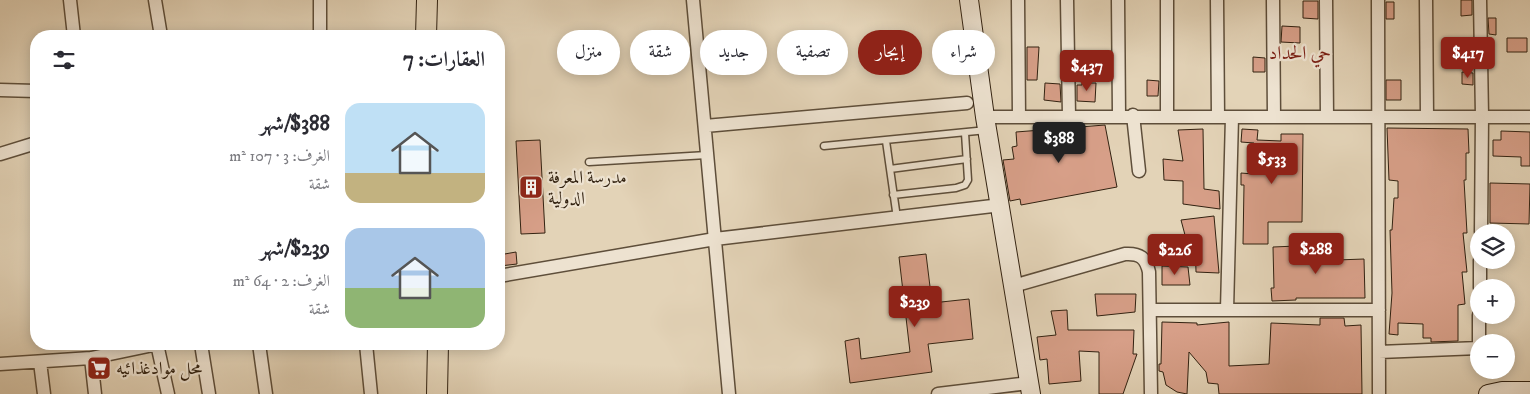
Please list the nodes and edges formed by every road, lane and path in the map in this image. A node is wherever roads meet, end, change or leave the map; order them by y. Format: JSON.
{"nodes":[{"id":1,"x":70,"y":0,"type":"edge"},
{"id":2,"x":155,"y":0,"type":"edge"},
{"id":3,"x":320,"y":0,"type":"edge"},
{"id":4,"x":426,"y":0,"type":"edge"},
{"id":5,"x":439,"y":0,"type":"edge"},
{"id":6,"x":693,"y":0,"type":"edge"},
{"id":7,"x":969,"y":0,"type":"edge"},
{"id":8,"x":1018,"y":0,"type":"edge"},
{"id":9,"x":1067,"y":0,"type":"edge"},
{"id":10,"x":1118,"y":0,"type":"edge"},
{"id":11,"x":1167,"y":0,"type":"edge"},
{"id":12,"x":1218,"y":0,"type":"edge"},
{"id":13,"x":1273,"y":0,"type":"edge"},
{"id":14,"x":1326,"y":0,"type":"edge"},
{"id":15,"x":1378,"y":0,"type":"edge"},
{"id":16,"x":1426,"y":0,"type":"edge"},
{"id":17,"x":1480,"y":0,"type":"edge"},
{"id":18,"x":73,"y":30,"type":"edge"},
{"id":19,"x":160,"y":30,"type":"edge"},
{"id":20,"x":320,"y":30,"type":"edge"},
{"id":21,"x":426,"y":30,"type":"edge"},
{"id":22,"x":439,"y":30,"type":"edge"},
{"id":23,"x":0,"y":90,"type":"edge"},
{"id":24,"x":30,"y":91,"type":"edge"},
{"id":25,"x":967,"y":103,"type":"dead end"},
{"id":26,"x":1119,"y":115,"type":"junction"},
{"id":27,"x":1133,"y":115,"type":"junction"},
{"id":28,"x":1069,"y":116,"type":"junction"},
{"id":29,"x":1167,"y":116,"type":"junction"},
{"id":30,"x":1380,"y":116,"type":"junction"},
{"id":31,"x":1427,"y":116,"type":"junction"},
{"id":32,"x":1482,"y":116,"type":"junction"},
{"id":33,"x":1018,"y":117,"type":"junction"},
{"id":34,"x":1218,"y":117,"type":"junction"},
{"id":35,"x":1232,"y":117,"type":"junction"},
{"id":36,"x":1274,"y":117,"type":"junction"},
{"id":37,"x":1327,"y":117,"type":"junction"},
{"id":38,"x":1530,"y":117,"type":"edge"},
{"id":39,"x":986,"y":124,"type":"junction"},
{"id":40,"x":705,"y":126,"type":"junction"},
{"id":41,"x":965,"y":133,"type":"junction"},
{"id":42,"x":886,"y":141,"type":"junction"},
{"id":43,"x":30,"y":146,"type":"edge"},
{"id":44,"x":824,"y":146,"type":"dead end"},
{"id":45,"x":0,"y":154,"type":"edge"},
{"id":46,"x":707,"y":155,"type":"junction"},
{"id":47,"x":968,"y":159,"type":"junction"},
{"id":48,"x":589,"y":162,"type":"dead end"},
{"id":49,"x":890,"y":169,"type":"junction"},
{"id":50,"x":1139,"y":171,"type":"dead end"},
{"id":51,"x":893,"y":195,"type":"junction"},
{"id":52,"x":1000,"y":205,"type":"junction"},
{"id":53,"x":897,"y":218,"type":"junction"},
{"id":54,"x":1481,"y":224,"type":"edge"},
{"id":55,"x":715,"y":239,"type":"junction"},
{"id":56,"x":505,"y":275,"type":"edge"},
{"id":57,"x":1013,"y":286,"type":"junction"},
{"id":58,"x":1150,"y":310,"type":"junction"},
{"id":59,"x":1227,"y":310,"type":"junction"},
{"id":60,"x":1379,"y":310,"type":"junction"},
{"id":61,"x":1470,"y":348,"type":"edge"},
{"id":62,"x":129,"y":350,"type":"edge"},
{"id":63,"x":159,"y":350,"type":"edge"},
{"id":64,"x":202,"y":350,"type":"edge"},
{"id":65,"x":260,"y":350,"type":"edge"},
{"id":66,"x":367,"y":350,"type":"edge"},
{"id":67,"x":438,"y":350,"type":"edge"},
{"id":68,"x":447,"y":350,"type":"edge"},
{"id":69,"x":1379,"y":352,"type":"junction"},
{"id":70,"x":90,"y":358,"type":"junction"},
{"id":71,"x":40,"y":362,"type":"junction"},
{"id":72,"x":0,"y":364,"type":"edge"},
{"id":73,"x":1030,"y":389,"type":"edge"},
{"id":74,"x":1530,"y":391,"type":"edge"},
{"id":75,"x":964,"y":392,"type":"edge"},
{"id":76,"x":44,"y":394,"type":"edge"},
{"id":77,"x":95,"y":394,"type":"edge"},
{"id":78,"x":168,"y":394,"type":"edge"},
{"id":79,"x":209,"y":394,"type":"edge"},
{"id":80,"x":266,"y":394,"type":"edge"},
{"id":81,"x":371,"y":394,"type":"edge"},
{"id":82,"x":437,"y":394,"type":"edge"},
{"id":83,"x":447,"y":394,"type":"edge"},
{"id":84,"x":729,"y":394,"type":"edge"},
{"id":85,"x":938,"y":394,"type":"edge"},
{"id":86,"x":1152,"y":394,"type":"edge"},
{"id":87,"x":1379,"y":394,"type":"edge"},
{"id":88,"x":1488,"y":394,"type":"edge"}],
"edges":[{"from":1,"to":18,"type":"street"},
{"from":2,"to":19,"type":"street"},
{"from":3,"to":20,"type":"street"},
{"from":4,"to":21,"type":"main road"},
{"from":5,"to":22,"type":"main road"},
{"from":6,"to":40,"type":"street"},
{"from":7,"to":39,"type":"street"},
{"from":8,"to":33,"type":"street"},
{"from":9,"to":28,"type":"street"},
{"from":10,"to":26,"type":"street"},
{"from":11,"to":29,"type":"street"},
{"from":12,"to":34,"type":"street"},
{"from":13,"to":36,"type":"street"},
{"from":14,"to":37,"type":"street"},
{"from":15,"to":30,"type":"street"},
{"from":16,"to":31,"type":"street"},
{"from":17,"to":32,"type":"street"},
{"from":23,"to":24,"type":"street"},
{"from":25,"to":40,"type":"street"},
{"from":26,"to":27,"type":"street"},
{"from":26,"to":28,"type":"street"},
{"from":27,"to":29,"type":"street"},
{"from":27,"to":50,"type":"street"},
{"from":28,"to":33,"type":"street"},
{"from":29,"to":34,"type":"street"},
{"from":30,"to":31,"type":"street"},
{"from":30,"to":37,"type":"street"},
{"from":30,"to":60,"type":"street"},
{"from":31,"to":32,"type":"street"},
{"from":32,"to":38,"type":"street"},
{"from":32,"to":54,"type":"street"},
{"from":33,"to":39,"type":"street"},
{"from":34,"to":35,"type":"street"},
{"from":35,"to":36,"type":"street"},
{"from":35,"to":59,"type":"street"},
{"from":36,"to":37,"type":"street"},
{"from":39,"to":41,"type":"lane"},
{"from":39,"to":52,"type":"street"},
{"from":40,"to":46,"type":"street"},
{"from":41,"to":42,"type":"lane"},
{"from":41,"to":47,"type":"lane"},
{"from":42,"to":44,"type":"lane"},
{"from":42,"to":49,"type":"lane"},
{"from":43,"to":45,"type":"street"},
{"from":46,"to":48,"type":"lane"},
{"from":46,"to":55,"type":"street"},
{"from":47,"to":49,"type":"lane"},
{"from":47,"to":51,"type":"lane"},
{"from":49,"to":51,"type":"lane"},
{"from":51,"to":53,"type":"lane"},
{"from":52,"to":53,"type":"street"},
{"from":52,"to":57,"type":"street"},
{"from":53,"to":55,"type":"street"},
{"from":55,"to":56,"type":"street"},
{"from":55,"to":84,"type":"street"},
{"from":57,"to":58,"type":"street"},
{"from":57,"to":73,"type":"street"},
{"from":58,"to":59,"type":"street"},
{"from":58,"to":86,"type":"street"},
{"from":59,"to":60,"type":"street"},
{"from":60,"to":69,"type":"street"},
{"from":61,"to":69,"type":"street"},
{"from":62,"to":70,"type":"street"},
{"from":63,"to":78,"type":"street"},
{"from":64,"to":79,"type":"street"},
{"from":65,"to":80,"type":"street"},
{"from":66,"to":81,"type":"street"},
{"from":67,"to":82,"type":"main road"},
{"from":68,"to":83,"type":"main road"},
{"from":69,"to":87,"type":"street"},
{"from":70,"to":71,"type":"street"},
{"from":70,"to":77,"type":"street"},
{"from":71,"to":72,"type":"street"},
{"from":71,"to":76,"type":"street"},
{"from":73,"to":75,"type":"street"},
{"from":74,"to":88,"type":"street"},
{"from":75,"to":85,"type":"street"}]}
